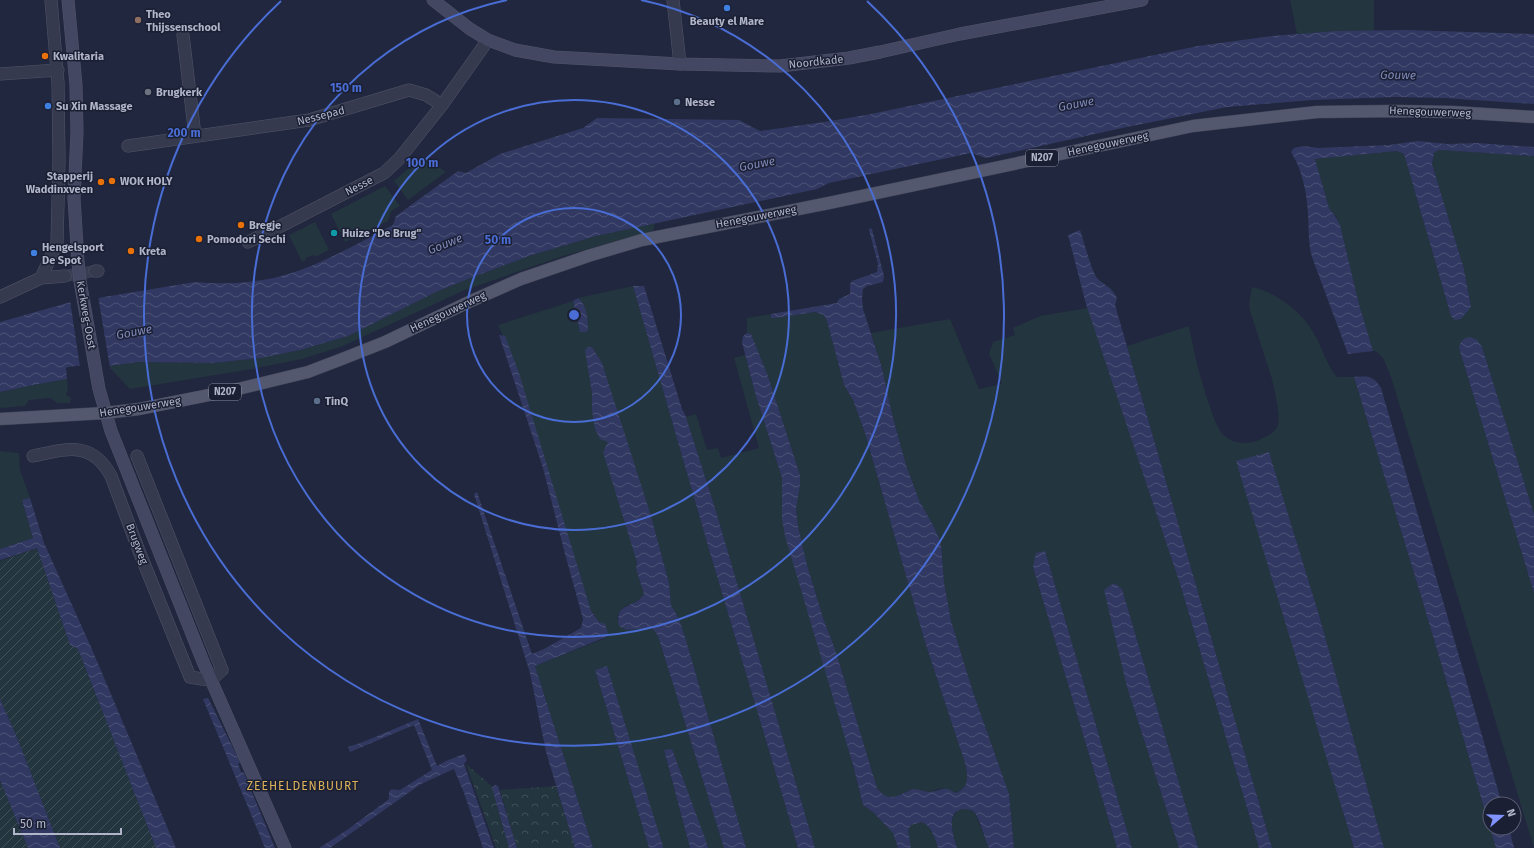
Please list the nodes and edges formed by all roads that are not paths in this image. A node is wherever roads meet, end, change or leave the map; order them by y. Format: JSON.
{"nodes":[{"id":1,"x":51,"y":0,"type":"edge"},
{"id":2,"x":68,"y":0,"type":"edge"},
{"id":3,"x":434,"y":0,"type":"edge"},
{"id":4,"x":673,"y":0,"type":"edge"},
{"id":5,"x":1142,"y":0,"type":"edge"},
{"id":6,"x":183,"y":35,"type":"dead end"},
{"id":7,"x":488,"y":40,"type":"junction"},
{"id":8,"x":680,"y":64,"type":"junction"},
{"id":9,"x":58,"y":70,"type":"junction"},
{"id":10,"x":0,"y":74,"type":"edge"},
{"id":11,"x":442,"y":105,"type":"junction"},
{"id":12,"x":1534,"y":117,"type":"edge"},
{"id":13,"x":195,"y":136,"type":"junction"},
{"id":14,"x":128,"y":146,"type":"dead end"},
{"id":15,"x":248,"y":242,"type":"dead end"},
{"id":16,"x":65,"y":276,"type":"tunnel mouth"},
{"id":17,"x":41,"y":278,"type":"junction"},
{"id":18,"x":0,"y":297,"type":"edge"},
{"id":19,"x":105,"y":413,"type":"junction"},
{"id":20,"x":0,"y":419,"type":"edge"},
{"id":21,"x":33,"y":456,"type":"dead end"},
{"id":22,"x":137,"y":456,"type":"dead end"},
{"id":23,"x":211,"y":680,"type":"junction"},
{"id":24,"x":285,"y":848,"type":"edge"}],
"edges":[{"from":1,"to":9,"type":"street"},
{"from":2,"to":19,"type":"street","name":"Kerkweg-Oost","bridge":true},
{"from":3,"to":7,"type":"street","name":"Noordkade"},
{"from":4,"to":8,"type":"street"},
{"from":5,"to":8,"type":"street","name":"Noordkade"},
{"from":6,"to":13,"type":"street"},
{"from":7,"to":8,"type":"street","name":"Noordkade"},
{"from":7,"to":11,"type":"street","name":"Nesse"},
{"from":9,"to":10,"type":"street"},
{"from":9,"to":17,"type":"street"},
{"from":11,"to":13,"type":"street","name":"Nessepad"},
{"from":11,"to":15,"type":"street","name":"Nesse"},
{"from":12,"to":19,"type":"main road","name":"Henegouwerweg","number":"N207"},
{"from":13,"to":14,"type":"street","name":"Nessepad"},
{"from":16,"to":17,"type":"street"},
{"from":17,"to":18,"type":"street"},
{"from":19,"to":20,"type":"main road","name":"Henegouwerweg","number":"N207"},
{"from":19,"to":23,"type":"street","name":"Brugweg"},
{"from":21,"to":23,"type":"street","name":"Brugweg"},
{"from":22,"to":23,"type":"street"},
{"from":23,"to":24,"type":"street","name":"Brugweg"}]}
